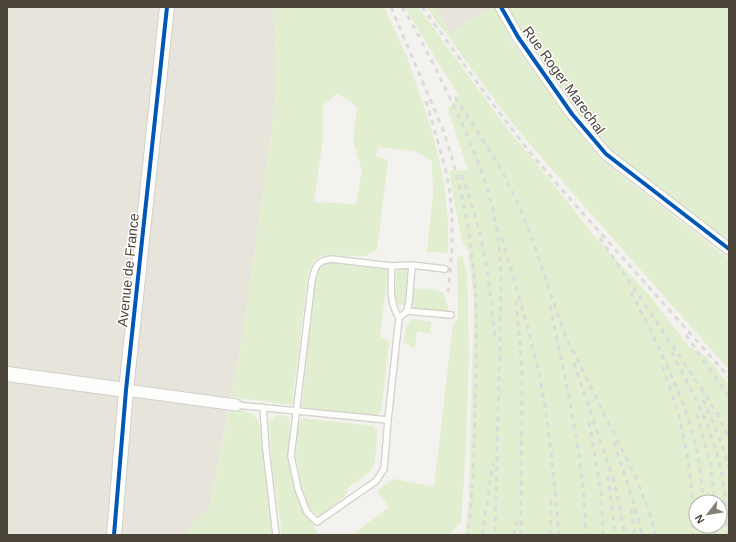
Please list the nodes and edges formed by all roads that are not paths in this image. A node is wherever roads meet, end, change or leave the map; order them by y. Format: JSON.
{"nodes":[{"id":1,"x":166,"y":7,"type":"edge"},
{"id":2,"x":500,"y":7,"type":"edge"},
{"id":3,"x":729,"y":249,"type":"edge"},
{"id":4,"x":392,"y":266,"type":"junction"},
{"id":5,"x":412,"y":266,"type":"junction"},
{"id":6,"x":445,"y":269,"type":"dead end"},
{"id":7,"x":406,"y":312,"type":"junction"},
{"id":8,"x":452,"y":315,"type":"dead end"},
{"id":9,"x":399,"y":318,"type":"junction"},
{"id":10,"x":7,"y":374,"type":"edge"},
{"id":11,"x":126,"y":390,"type":"junction"},
{"id":12,"x":236,"y":405,"type":"joint"},
{"id":13,"x":264,"y":408,"type":"junction"},
{"id":14,"x":296,"y":411,"type":"junction"},
{"id":15,"x":388,"y":420,"type":"junction"},
{"id":16,"x":114,"y":535,"type":"edge"},
{"id":17,"x":276,"y":535,"type":"edge"}],
"edges":[{"from":1,"to":11,"type":"street","name":"Avenue de France"},
{"from":2,"to":3,"type":"street","name":"Rue Roger Marechal"},
{"from":4,"to":5,"type":"lane"},
{"from":4,"to":9,"type":"lane"},
{"from":4,"to":14,"type":"lane"},
{"from":5,"to":6,"type":"lane"},
{"from":5,"to":7,"type":"lane"},
{"from":7,"to":8,"type":"lane"},
{"from":7,"to":9,"type":"lane"},
{"from":9,"to":15,"type":"lane"},
{"from":10,"to":11,"type":"street"},
{"from":11,"to":12,"type":"street"},
{"from":11,"to":16,"type":"street","name":"Avenue de France"},
{"from":12,"to":13,"type":"lane"},
{"from":13,"to":14,"type":"lane"},
{"from":13,"to":17,"type":"lane"},
{"from":14,"to":15,"type":"lane"},
{"from":14,"to":15,"type":"lane"}]}
